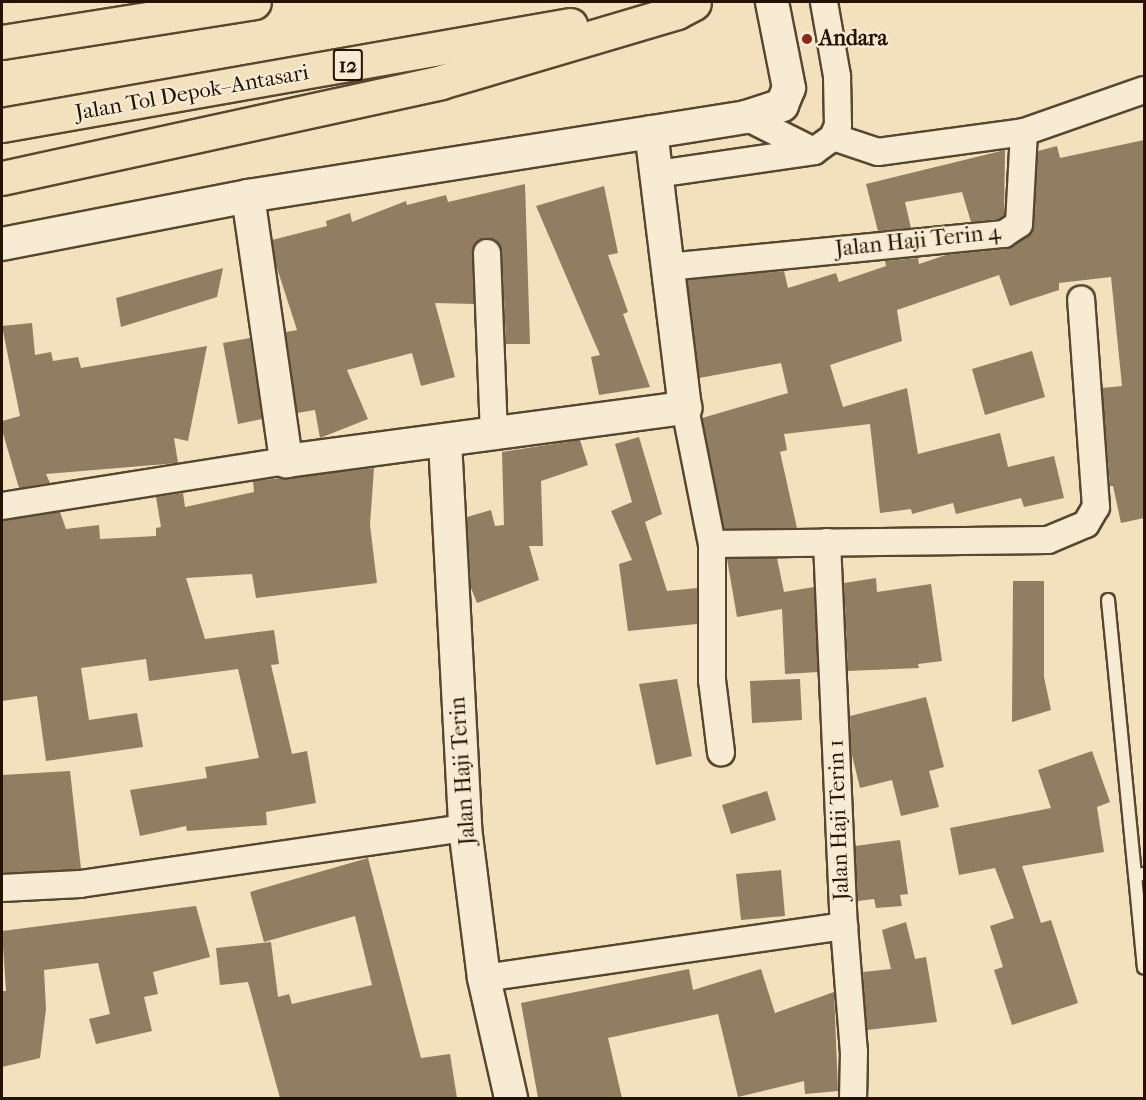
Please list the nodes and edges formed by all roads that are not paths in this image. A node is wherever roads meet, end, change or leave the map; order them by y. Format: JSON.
{"nodes":[{"id":1,"x":254,"y":2,"type":"edge"},
{"id":2,"x":698,"y":2,"type":"edge"},
{"id":3,"x":772,"y":2,"type":"edge"},
{"id":4,"x":824,"y":2,"type":"edge"},
{"id":5,"x":2,"y":42,"type":"edge"},
{"id":6,"x":1144,"y":90,"type":"edge"},
{"id":7,"x":746,"y":117,"type":"junction"},
{"id":8,"x":2,"y":125,"type":"edge"},
{"id":9,"x":651,"y":132,"type":"junction"},
{"id":10,"x":1024,"y":132,"type":"junction"},
{"id":11,"x":823,"y":144,"type":"junction"},
{"id":12,"x":657,"y":174,"type":"junction"},
{"id":13,"x":2,"y":178,"type":"edge"},
{"id":14,"x":248,"y":196,"type":"junction"},
{"id":15,"x":2,"y":244,"type":"edge"},
{"id":16,"x":487,"y":253,"type":"dead end"},
{"id":17,"x":667,"y":267,"type":"junction"},
{"id":18,"x":1081,"y":300,"type":"dead end"},
{"id":19,"x":685,"y":408,"type":"junction"},
{"id":20,"x":494,"y":433,"type":"junction"},
{"id":21,"x":445,"y":441,"type":"junction"},
{"id":22,"x":286,"y":462,"type":"junction"},
{"id":23,"x":2,"y":507,"type":"edge"},
{"id":24,"x":827,"y":542,"type":"junction"},
{"id":25,"x":712,"y":544,"type":"junction"},
{"id":26,"x":1108,"y":600,"type":"dead end"},
{"id":27,"x":721,"y":752,"type":"dead end"},
{"id":28,"x":465,"y":828,"type":"junction"},
{"id":29,"x":1140,"y":874,"type":"edge"},
{"id":30,"x":2,"y":888,"type":"edge"},
{"id":31,"x":844,"y":926,"type":"junction"},
{"id":32,"x":1144,"y":969,"type":"edge"},
{"id":33,"x":484,"y":978,"type":"junction"},
{"id":34,"x":511,"y":1098,"type":"edge"},
{"id":35,"x":853,"y":1098,"type":"edge"}],
"edges":[{"from":1,"to":5,"type":"highway"},
{"from":2,"to":8,"type":"highway","name":"Jalan Tol Depok–Antasari","number":"12"},
{"from":2,"to":13,"type":"highway"},
{"from":3,"to":7,"type":"street"},
{"from":4,"to":11,"type":"street"},
{"from":6,"to":10,"type":"street"},
{"from":7,"to":9,"type":"street"},
{"from":7,"to":11,"type":"street"},
{"from":9,"to":12,"type":"street"},
{"from":9,"to":14,"type":"street"},
{"from":10,"to":11,"type":"street"},
{"from":10,"to":17,"type":"street","name":"Jalan Haji Terin 4"},
{"from":11,"to":12,"type":"street"},
{"from":12,"to":17,"type":"street"},
{"from":14,"to":15,"type":"street"},
{"from":14,"to":22,"type":"street"},
{"from":16,"to":20,"type":"street"},
{"from":17,"to":19,"type":"street"},
{"from":18,"to":24,"type":"street"},
{"from":19,"to":20,"type":"street"},
{"from":19,"to":25,"type":"street"},
{"from":20,"to":21,"type":"street"},
{"from":21,"to":22,"type":"street"},
{"from":21,"to":28,"type":"street","name":"Jalan Haji Terin"},
{"from":22,"to":23,"type":"street"},
{"from":24,"to":25,"type":"street"},
{"from":24,"to":31,"type":"street","name":"Jalan Haji Terin 1"},
{"from":25,"to":27,"type":"street"},
{"from":26,"to":29,"type":"lane"},
{"from":28,"to":30,"type":"street"},
{"from":28,"to":33,"type":"street","name":"Jalan Haji Terin"},
{"from":29,"to":32,"type":"lane"},
{"from":31,"to":33,"type":"street"},
{"from":31,"to":35,"type":"street","name":"Jalan Haji Terin 1"},
{"from":33,"to":34,"type":"street","name":"Jalan Haji Terin"}]}
